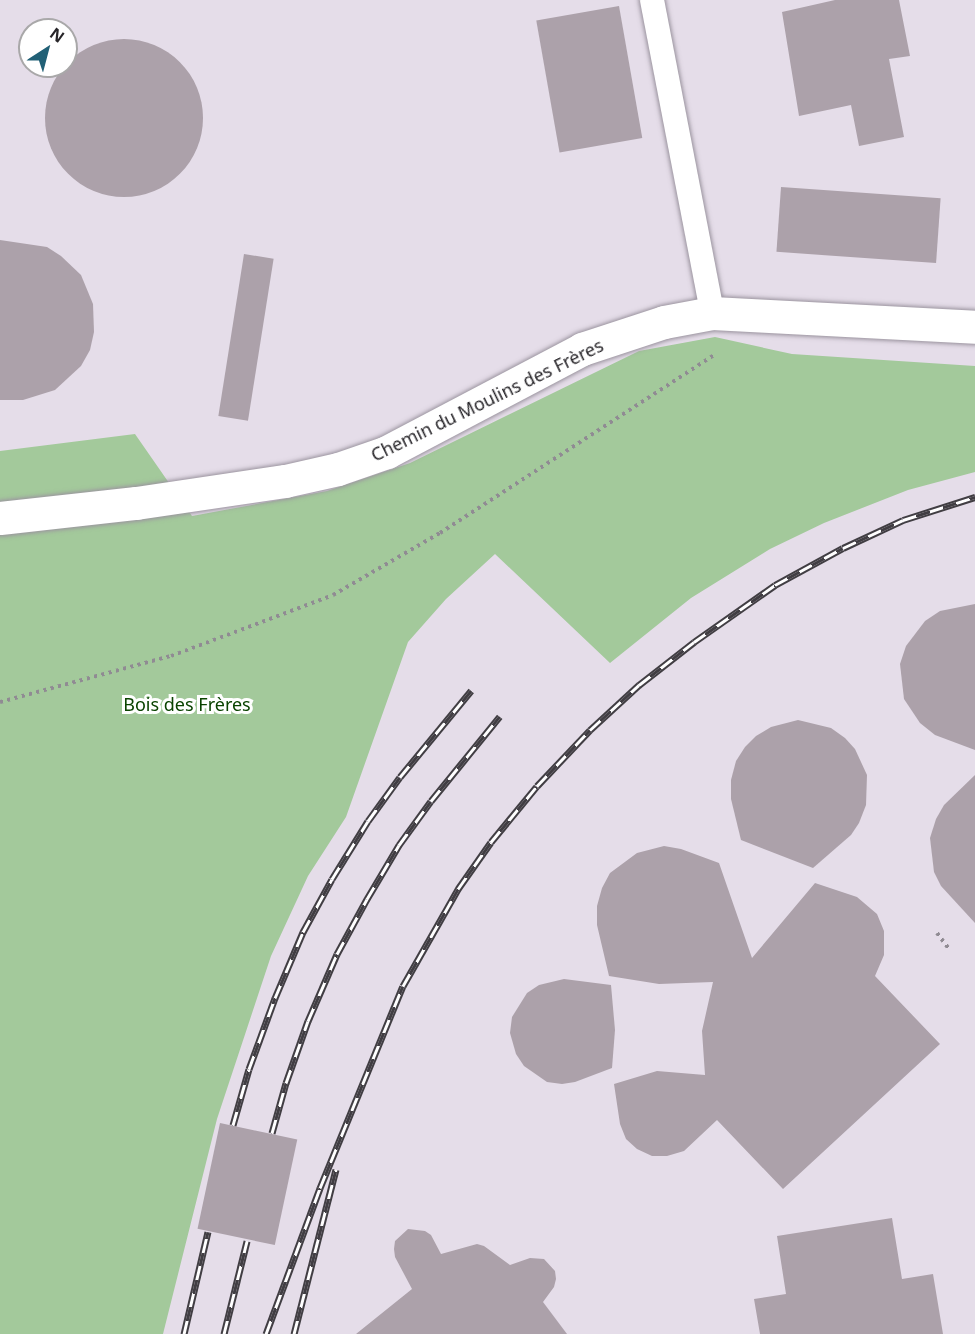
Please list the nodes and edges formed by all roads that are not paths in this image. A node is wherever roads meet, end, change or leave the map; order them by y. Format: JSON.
{"nodes":[{"id":1,"x":652,"y":0,"type":"edge"},
{"id":2,"x":712,"y":313,"type":"junction"},
{"id":3,"x":975,"y":327,"type":"edge"},
{"id":4,"x":0,"y":518,"type":"edge"}],
"edges":[{"from":1,"to":2,"type":"lane"},
{"from":2,"to":3,"type":"street","name":"Chemin du Moulins des Frères"},
{"from":2,"to":4,"type":"street","name":"Chemin du Moulins des Frères"}]}
